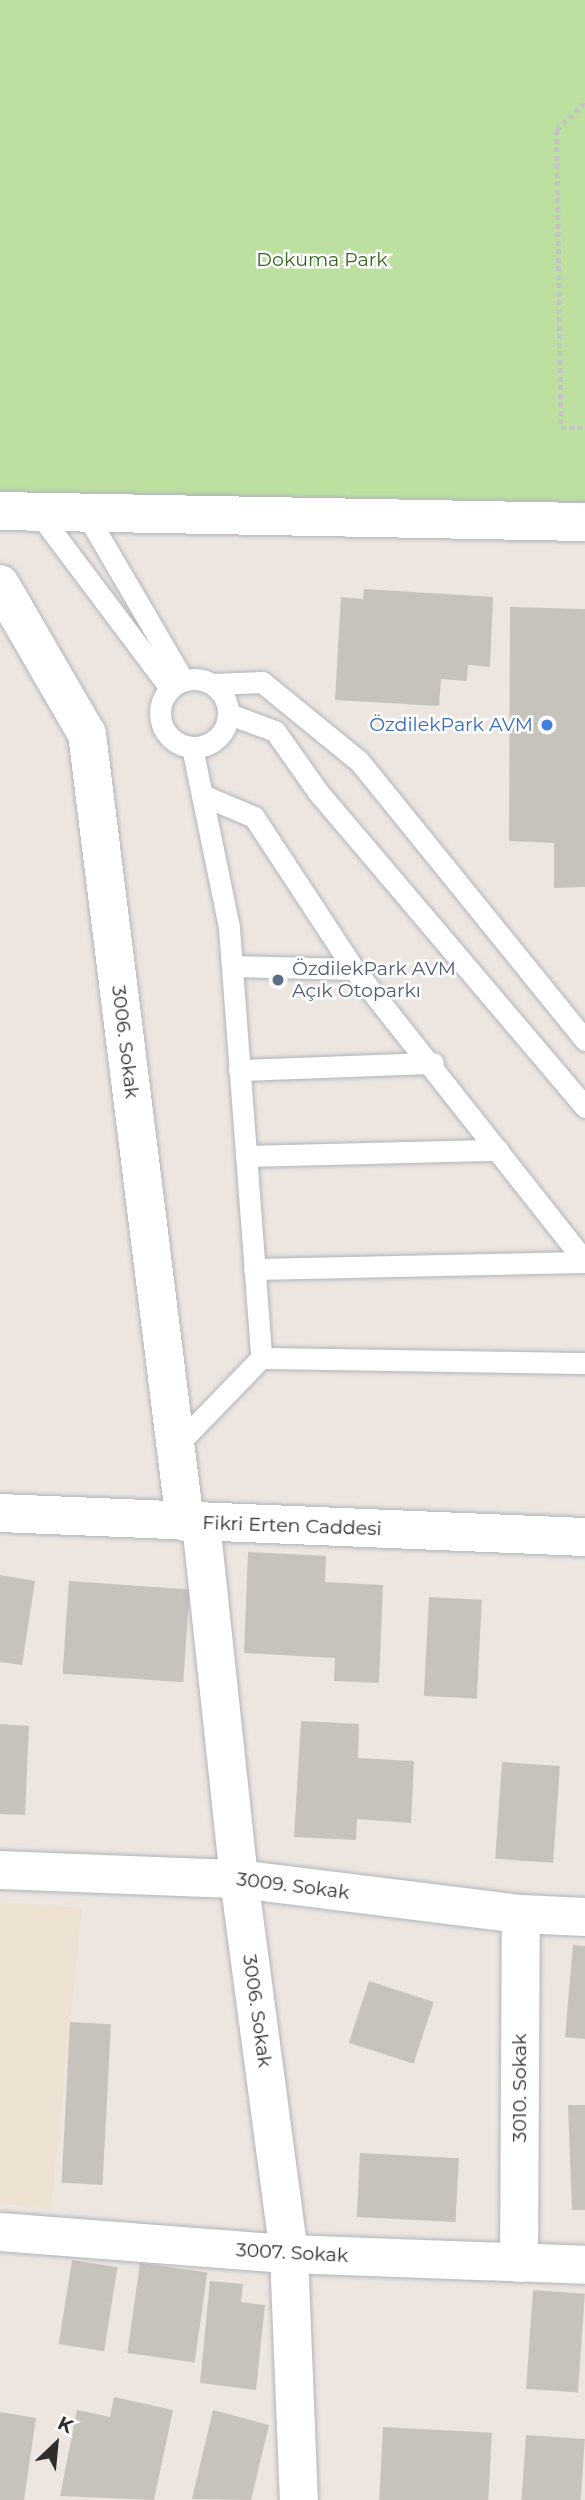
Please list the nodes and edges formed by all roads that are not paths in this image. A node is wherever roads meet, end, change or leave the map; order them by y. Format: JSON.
{"nodes":[{"id":1,"x":18,"y":511,"type":"edge"},
{"id":2,"x":85,"y":512,"type":"junction"},
{"id":3,"x":585,"y":522,"type":"edge"},
{"id":4,"x":0,"y":584,"type":"edge"},
{"id":5,"x":176,"y":684,"type":"junction"},
{"id":6,"x":214,"y":684,"type":"junction"},
{"id":7,"x":229,"y":714,"type":"junction"},
{"id":8,"x":192,"y":747,"type":"junction"},
{"id":9,"x":202,"y":795,"type":"junction"},
{"id":10,"x":232,"y":966,"type":"junction"},
{"id":11,"x":354,"y":969,"type":"junction"},
{"id":12,"x":585,"y":1040,"type":"edge"},
{"id":13,"x":433,"y":1063,"type":"junction"},
{"id":14,"x":239,"y":1070,"type":"junction"},
{"id":15,"x":585,"y":1107,"type":"edge"},
{"id":16,"x":498,"y":1150,"type":"junction"},
{"id":17,"x":246,"y":1156,"type":"junction"},
{"id":18,"x":585,"y":1261,"type":"edge"},
{"id":19,"x":254,"y":1269,"type":"junction"},
{"id":20,"x":261,"y":1358,"type":"junction"},
{"id":21,"x":585,"y":1363,"type":"edge"},
{"id":22,"x":176,"y":1446,"type":"junction"},
{"id":23,"x":0,"y":1513,"type":"edge"},
{"id":24,"x":193,"y":1522,"type":"junction"},
{"id":25,"x":585,"y":1537,"type":"edge"},
{"id":26,"x":0,"y":1870,"type":"edge"},
{"id":27,"x":239,"y":1879,"type":"junction"},
{"id":28,"x":521,"y":1914,"type":"junction"},
{"id":29,"x":585,"y":1917,"type":"edge"},
{"id":30,"x":0,"y":2232,"type":"edge"},
{"id":31,"x":289,"y":2254,"type":"junction"},
{"id":32,"x":519,"y":2263,"type":"junction"},
{"id":33,"x":585,"y":2265,"type":"edge"},
{"id":34,"x":299,"y":2500,"type":"edge"}],
"edges":[{"from":1,"to":2,"type":"street"},
{"from":1,"to":5,"type":"lane"},
{"from":2,"to":3,"type":"street"},
{"from":2,"to":5,"type":"lane"},
{"from":4,"to":22,"type":"street","name":"3006. Sokak"},
{"from":5,"to":6,"type":"lane"},
{"from":5,"to":8,"type":"lane"},
{"from":6,"to":7,"type":"lane"},
{"from":6,"to":12,"type":"lane"},
{"from":7,"to":8,"type":"lane"},
{"from":7,"to":15,"type":"lane"},
{"from":8,"to":9,"type":"lane"},
{"from":9,"to":10,"type":"lane"},
{"from":9,"to":11,"type":"lane"},
{"from":10,"to":11,"type":"lane"},
{"from":10,"to":14,"type":"lane"},
{"from":11,"to":13,"type":"lane"},
{"from":13,"to":14,"type":"lane"},
{"from":13,"to":16,"type":"lane"},
{"from":14,"to":17,"type":"lane"},
{"from":16,"to":17,"type":"lane"},
{"from":16,"to":18,"type":"lane"},
{"from":17,"to":19,"type":"lane"},
{"from":18,"to":19,"type":"lane"},
{"from":19,"to":20,"type":"lane"},
{"from":20,"to":21,"type":"lane"},
{"from":20,"to":22,"type":"lane"},
{"from":22,"to":24,"type":"street","name":"3006. Sokak"},
{"from":23,"to":24,"type":"street","name":"Fikri Erten Caddesi"},
{"from":24,"to":25,"type":"street","name":"Fikri Erten Caddesi"},
{"from":24,"to":27,"type":"street","name":"3006. Sokak"},
{"from":26,"to":27,"type":"street","name":"3009. Sokak"},
{"from":27,"to":28,"type":"street","name":"3009. Sokak"},
{"from":27,"to":31,"type":"street","name":"3006. Sokak"},
{"from":28,"to":29,"type":"street","name":"3009. Sokak"},
{"from":28,"to":32,"type":"street","name":"3010. Sokak"},
{"from":30,"to":31,"type":"street","name":"3007. Sokak"},
{"from":31,"to":32,"type":"street","name":"3007. Sokak"},
{"from":31,"to":34,"type":"street","name":"3006. Sokak"},
{"from":32,"to":33,"type":"street","name":"3007. Sokak"}]}
